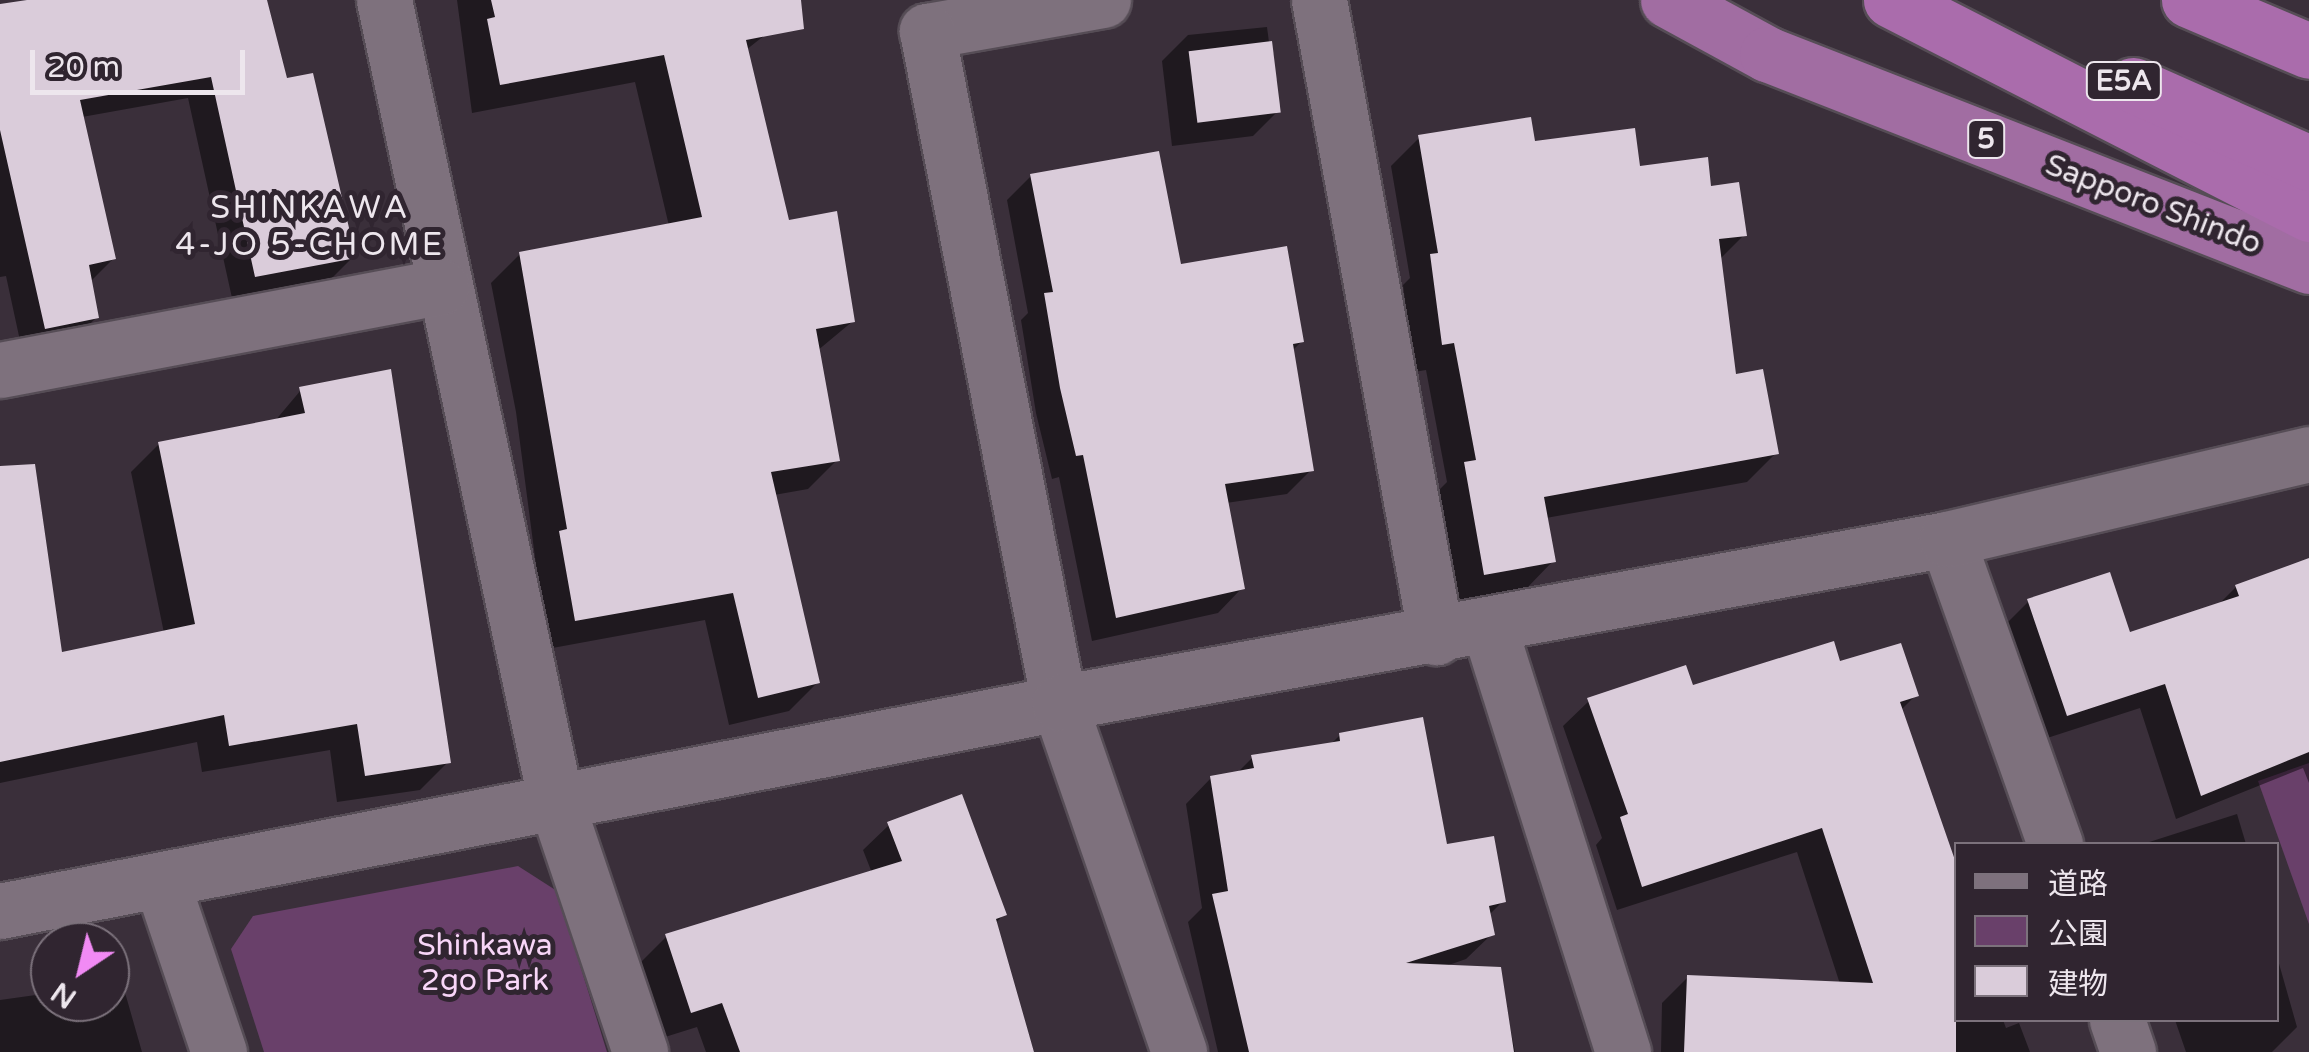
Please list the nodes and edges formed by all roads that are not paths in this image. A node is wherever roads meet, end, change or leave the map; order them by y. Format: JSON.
{"nodes":[{"id":1,"x":384,"y":0,"type":"edge"},
{"id":2,"x":1103,"y":0,"type":"edge"},
{"id":3,"x":1318,"y":0,"type":"edge"},
{"id":4,"x":1668,"y":0,"type":"edge"},
{"id":5,"x":1891,"y":0,"type":"edge"},
{"id":6,"x":1939,"y":0,"type":"edge"},
{"id":7,"x":2190,"y":0,"type":"edge"},
{"id":8,"x":2252,"y":0,"type":"edge"},
{"id":9,"x":2309,"y":19,"type":"edge"},
{"id":10,"x":2309,"y":51,"type":"edge"},
{"id":11,"x":2309,"y":163,"type":"edge"},
{"id":12,"x":2309,"y":214,"type":"edge"},
{"id":13,"x":2309,"y":266,"type":"edge"},
{"id":14,"x":442,"y":288,"type":"junction"},
{"id":15,"x":0,"y":370,"type":"edge"},
{"id":16,"x":2309,"y":454,"type":"edge"},
{"id":17,"x":1947,"y":539,"type":"junction"},
{"id":18,"x":1489,"y":627,"type":"junction"},
{"id":19,"x":1436,"y":637,"type":"junction"},
{"id":20,"x":1059,"y":702,"type":"junction"},
{"id":21,"x":556,"y":802,"type":"junction"},
{"id":22,"x":2054,"y":842,"type":"edge"},
{"id":23,"x":161,"y":880,"type":"junction"},
{"id":24,"x":0,"y":912,"type":"edge"},
{"id":25,"x":2117,"y":1022,"type":"edge"},
{"id":26,"x":218,"y":1052,"type":"edge"},
{"id":27,"x":640,"y":1052,"type":"edge"},
{"id":28,"x":1179,"y":1052,"type":"edge"},
{"id":29,"x":1623,"y":1052,"type":"edge"},
{"id":30,"x":2128,"y":1052,"type":"edge"}],
"edges":[{"from":1,"to":14,"type":"street"},
{"from":2,"to":20,"type":"street"},
{"from":3,"to":19,"type":"street"},
{"from":4,"to":13,"type":"highway","name":"Sapporo Shindo","number":"5"},
{"from":5,"to":12,"type":"highway"},
{"from":6,"to":11,"type":"highway","number":"E5A"},
{"from":7,"to":10,"type":"highway"},
{"from":8,"to":9,"type":"highway"},
{"from":14,"to":15,"type":"street"},
{"from":14,"to":21,"type":"street"},
{"from":16,"to":17,"type":"street"},
{"from":17,"to":18,"type":"street"},
{"from":17,"to":22,"type":"street"},
{"from":18,"to":19,"type":"street"},
{"from":18,"to":29,"type":"street"},
{"from":19,"to":20,"type":"street"},
{"from":20,"to":21,"type":"street"},
{"from":20,"to":28,"type":"street"},
{"from":21,"to":23,"type":"street"},
{"from":21,"to":27,"type":"street"},
{"from":23,"to":24,"type":"street"},
{"from":23,"to":26,"type":"street"},
{"from":25,"to":30,"type":"street"}]}
